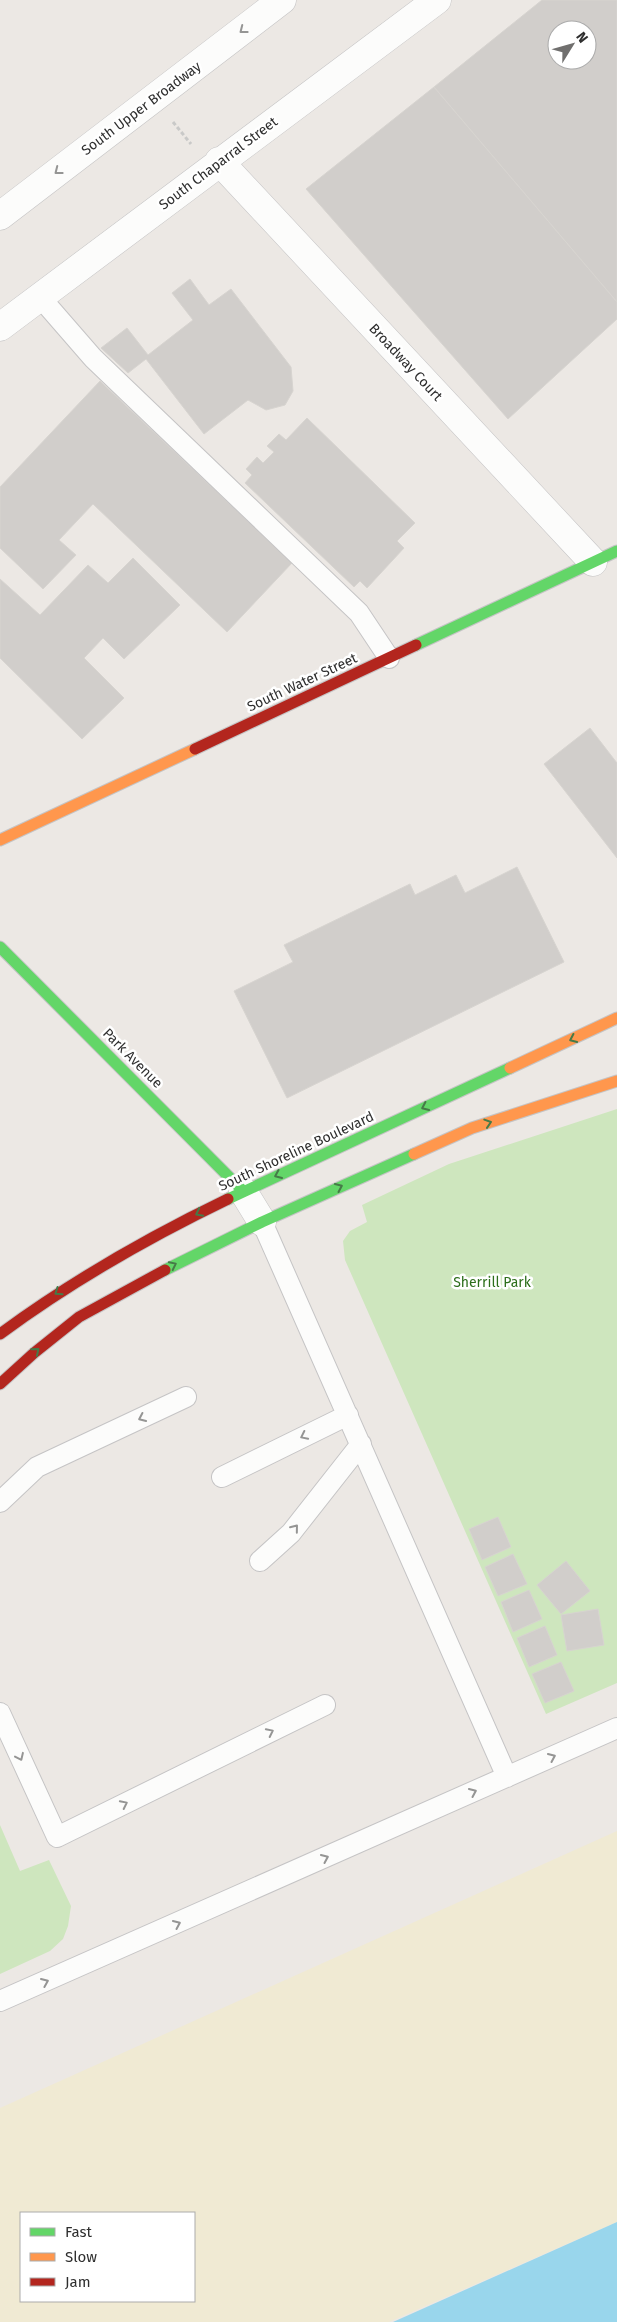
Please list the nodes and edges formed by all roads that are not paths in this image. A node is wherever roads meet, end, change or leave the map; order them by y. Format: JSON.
{"nodes":[{"id":1,"x":282,"y":0,"type":"edge"},
{"id":2,"x":437,"y":0,"type":"edge"},
{"id":3,"x":214,"y":165,"type":"junction"},
{"id":4,"x":0,"y":216,"type":"edge"},
{"id":5,"x":40,"y":297,"type":"junction"},
{"id":6,"x":0,"y":328,"type":"edge"},
{"id":7,"x":605,"y":556,"type":"edge"},
{"id":8,"x":389,"y":658,"type":"junction"},
{"id":9,"x":0,"y":840,"type":"edge"},
{"id":10,"x":0,"y":946,"type":"edge"},
{"id":11,"x":617,"y":1018,"type":"edge"},
{"id":12,"x":617,"y":1081,"type":"edge"},
{"id":13,"x":243,"y":1191,"type":"junction"},
{"id":14,"x":262,"y":1222,"type":"junction"},
{"id":15,"x":0,"y":1334,"type":"edge"},
{"id":16,"x":0,"y":1384,"type":"edge"},
{"id":17,"x":186,"y":1397,"type":"dead end"},
{"id":18,"x":348,"y":1414,"type":"junction"},
{"id":19,"x":361,"y":1444,"type":"junction"},
{"id":20,"x":222,"y":1477,"type":"dead end"},
{"id":21,"x":0,"y":1502,"type":"edge"},
{"id":22,"x":260,"y":1562,"type":"dead end"},
{"id":23,"x":325,"y":1705,"type":"dead end"},
{"id":24,"x":0,"y":1713,"type":"edge"},
{"id":25,"x":617,"y":1728,"type":"edge"},
{"id":26,"x":507,"y":1776,"type":"junction"},
{"id":27,"x":0,"y":2001,"type":"edge"}],
"edges":[{"from":1,"to":4,"type":"street","name":"South Upper Broadway","one_way":true},
{"from":2,"to":3,"type":"street","name":"South Chaparral Street"},
{"from":3,"to":5,"type":"street","name":"South Chaparral Street"},
{"from":3,"to":7,"type":"street","name":"Broadway Court"},
{"from":5,"to":6,"type":"street","name":"South Chaparral Street"},
{"from":5,"to":8,"type":"lane"},
{"from":7,"to":8,"type":"main road","name":"South Water Street"},
{"from":8,"to":9,"type":"main road","name":"South Water Street"},
{"from":10,"to":13,"type":"main road","name":"Park Avenue"},
{"from":11,"to":13,"type":"main road","name":"South Shoreline Boulevard","one_way":true},
{"from":14,"to":12,"type":"main road","one_way":true},
{"from":13,"to":14,"type":"street"},
{"from":13,"to":15,"type":"main road","name":"South Shoreline Boulevard","one_way":true},
{"from":16,"to":14,"type":"main road","one_way":true},
{"from":14,"to":18,"type":"lane"},
{"from":17,"to":21,"type":"lane","one_way":true},
{"from":18,"to":19,"type":"lane"},
{"from":18,"to":20,"type":"lane","one_way":true},
{"from":22,"to":19,"type":"lane","one_way":true},
{"from":19,"to":26,"type":"lane"},
{"from":24,"to":23,"type":"lane","one_way":true},
{"from":26,"to":25,"type":"lane","one_way":true},
{"from":27,"to":26,"type":"lane","one_way":true}]}
